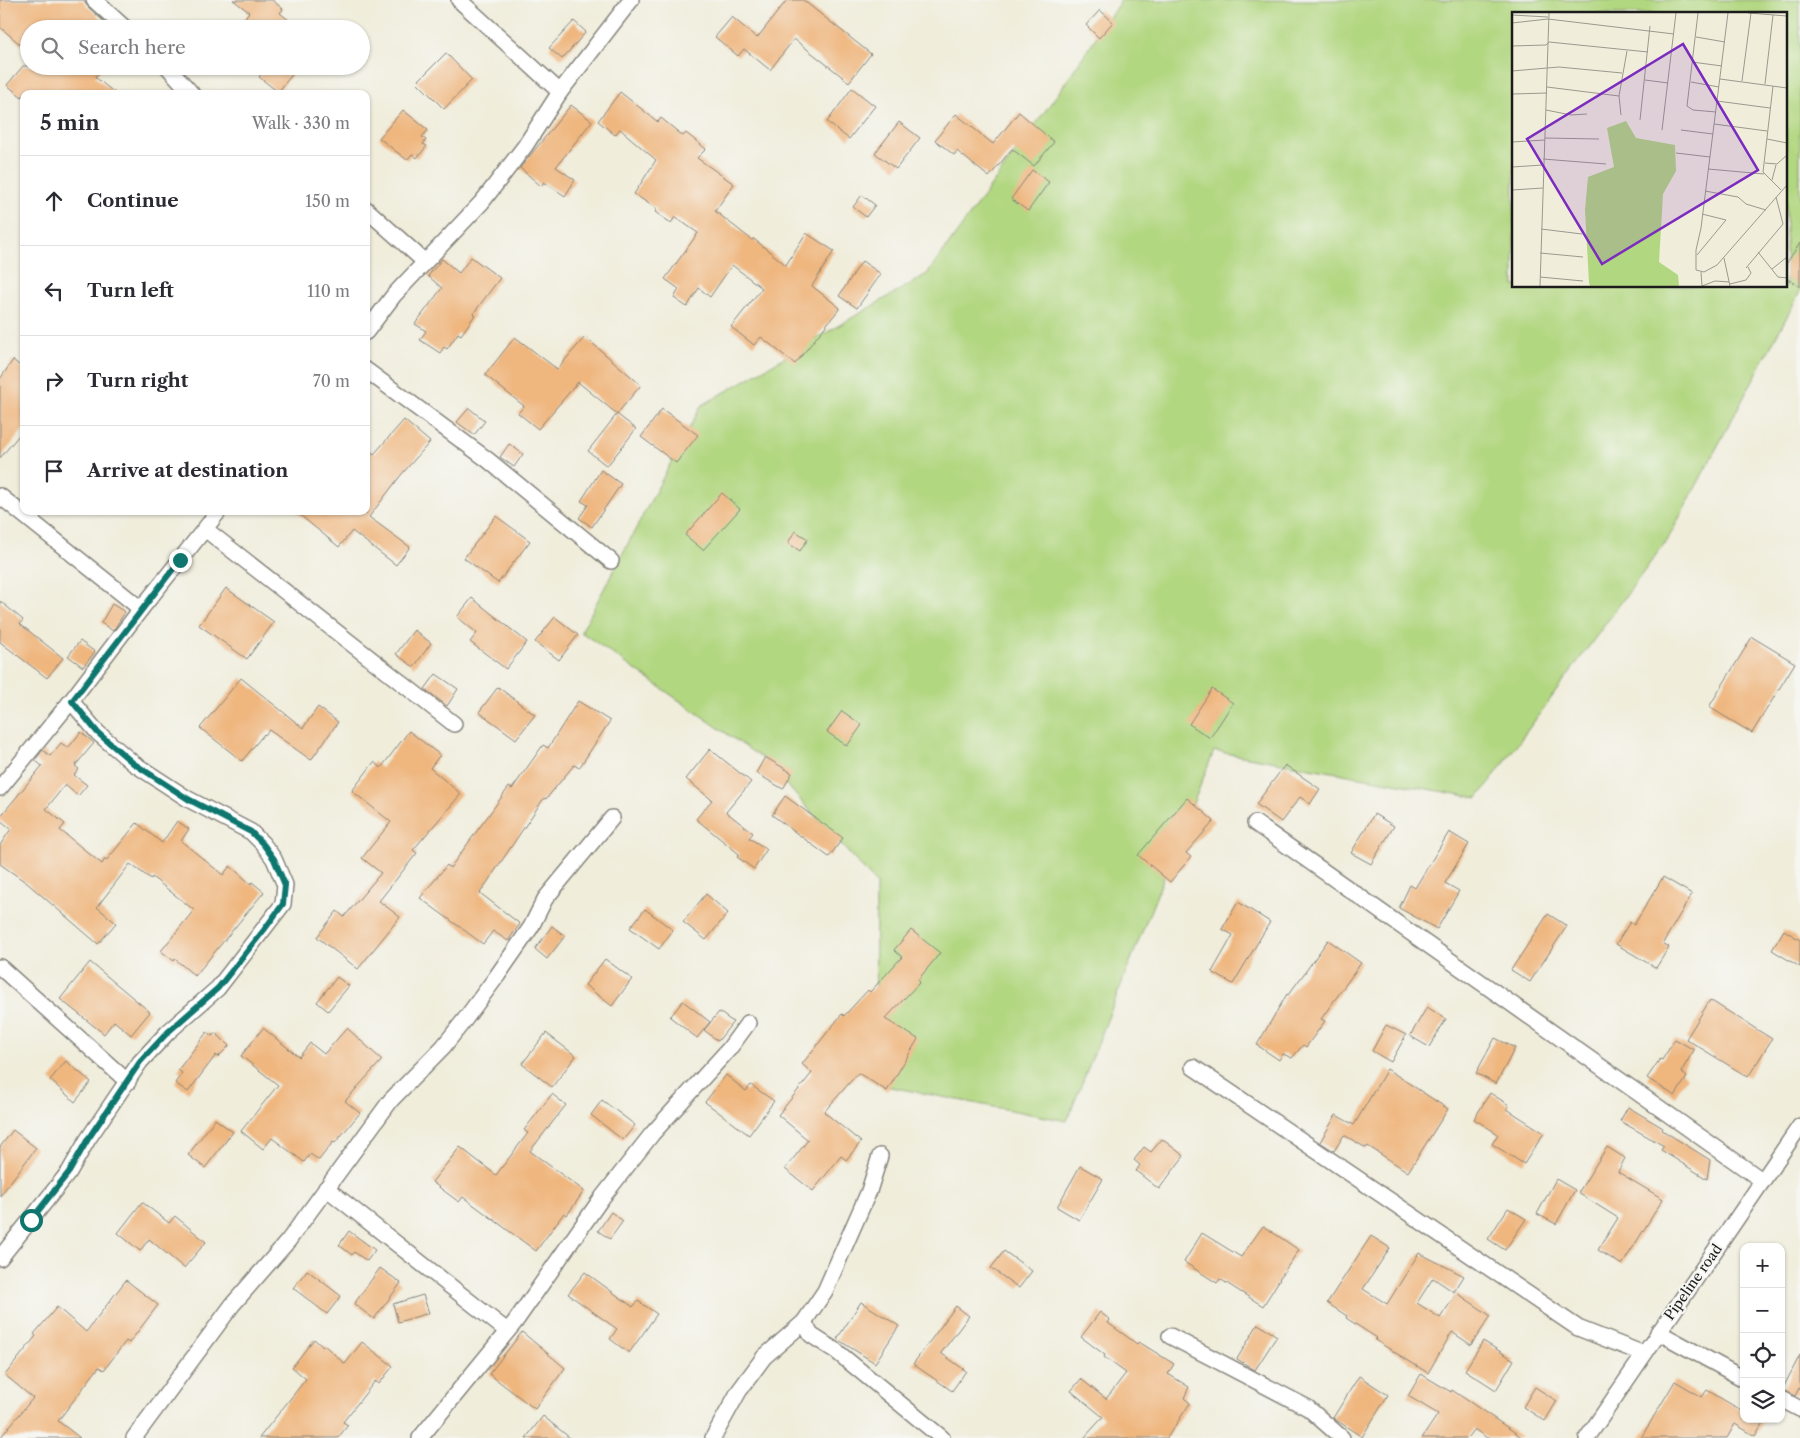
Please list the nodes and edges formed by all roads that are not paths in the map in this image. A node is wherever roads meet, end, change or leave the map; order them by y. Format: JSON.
{"nodes":[{"id":1,"x":94,"y":0,"type":"edge"},
{"id":2,"x":459,"y":0,"type":"edge"},
{"id":3,"x":631,"y":0,"type":"edge"},
{"id":4,"x":116,"y":20,"type":"edge"},
{"id":5,"x":175,"y":75,"type":"edge"},
{"id":6,"x":188,"y":90,"type":"edge"},
{"id":7,"x":560,"y":92,"type":"junction"},
{"id":8,"x":370,"y":212,"type":"edge"},
{"id":9,"x":425,"y":262,"type":"junction"},
{"id":10,"x":370,"y":327,"type":"edge"},
{"id":11,"x":370,"y":373,"type":"edge"},
{"id":12,"x":0,"y":496,"type":"edge"},
{"id":13,"x":20,"y":512,"type":"edge"},
{"id":14,"x":24,"y":515,"type":"edge"},
{"id":15,"x":216,"y":515,"type":"edge"},
{"id":16,"x":205,"y":529,"type":"junction"},
{"id":17,"x":611,"y":561,"type":"dead end"},
{"id":18,"x":141,"y":608,"type":"junction"},
{"id":19,"x":72,"y":701,"type":"junction"},
{"id":20,"x":454,"y":724,"type":"dead end"},
{"id":21,"x":1,"y":784,"type":"edge"},
{"id":22,"x":612,"y":818,"type":"dead end"},
{"id":23,"x":1255,"y":823,"type":"dead end"},
{"id":24,"x":0,"y":968,"type":"edge"},
{"id":25,"x":748,"y":1022,"type":"dead end"},
{"id":26,"x":1193,"y":1067,"type":"dead end"},
{"id":27,"x":128,"y":1082,"type":"junction"},
{"id":28,"x":1799,"y":1131,"type":"edge"},
{"id":29,"x":880,"y":1156,"type":"dead end"},
{"id":30,"x":1763,"y":1181,"type":"junction"},
{"id":31,"x":326,"y":1188,"type":"junction"},
{"id":32,"x":6,"y":1239,"type":"edge"},
{"id":33,"x":0,"y":1258,"type":"edge"},
{"id":34,"x":804,"y":1322,"type":"junction"},
{"id":35,"x":507,"y":1331,"type":"junction"},
{"id":36,"x":1658,"y":1332,"type":"junction"},
{"id":37,"x":1170,"y":1336,"type":"dead end"},
{"id":38,"x":1644,"y":1354,"type":"junction"},
{"id":39,"x":1742,"y":1378,"type":"edge"},
{"id":40,"x":1785,"y":1401,"type":"edge"},
{"id":41,"x":1800,"y":1409,"type":"edge"},
{"id":42,"x":134,"y":1438,"type":"edge"},
{"id":43,"x":420,"y":1438,"type":"edge"},
{"id":44,"x":713,"y":1438,"type":"edge"},
{"id":45,"x":942,"y":1438,"type":"edge"},
{"id":46,"x":1342,"y":1438,"type":"edge"},
{"id":47,"x":1587,"y":1438,"type":"edge"}],
"edges":[{"from":1,"to":4,"type":"street"},
{"from":2,"to":7,"type":"street"},
{"from":3,"to":7,"type":"street"},
{"from":5,"to":6,"type":"street"},
{"from":7,"to":9,"type":"street"},
{"from":8,"to":9,"type":"street"},
{"from":9,"to":10,"type":"street"},
{"from":11,"to":17,"type":"street"},
{"from":12,"to":13,"type":"street"},
{"from":14,"to":18,"type":"street"},
{"from":15,"to":16,"type":"street"},
{"from":16,"to":18,"type":"street"},
{"from":16,"to":20,"type":"street"},
{"from":18,"to":19,"type":"street"},
{"from":19,"to":21,"type":"street"},
{"from":19,"to":27,"type":"street"},
{"from":22,"to":31,"type":"street"},
{"from":23,"to":30,"type":"street"},
{"from":24,"to":27,"type":"street"},
{"from":25,"to":35,"type":"street"},
{"from":26,"to":38,"type":"street"},
{"from":27,"to":32,"type":"street"},
{"from":28,"to":30,"type":"street","name":"Pipeline road"},
{"from":29,"to":34,"type":"street"},
{"from":30,"to":36,"type":"street","name":"Pipeline road"},
{"from":31,"to":35,"type":"street"},
{"from":31,"to":42,"type":"street"},
{"from":32,"to":33,"type":"street"},
{"from":34,"to":44,"type":"street"},
{"from":34,"to":45,"type":"street"},
{"from":35,"to":43,"type":"street"},
{"from":36,"to":38,"type":"street","name":"Pipeline road"},
{"from":36,"to":39,"type":"street"},
{"from":37,"to":46,"type":"street"},
{"from":38,"to":47,"type":"street","name":"Pipeline road"},
{"from":40,"to":41,"type":"street"}]}
